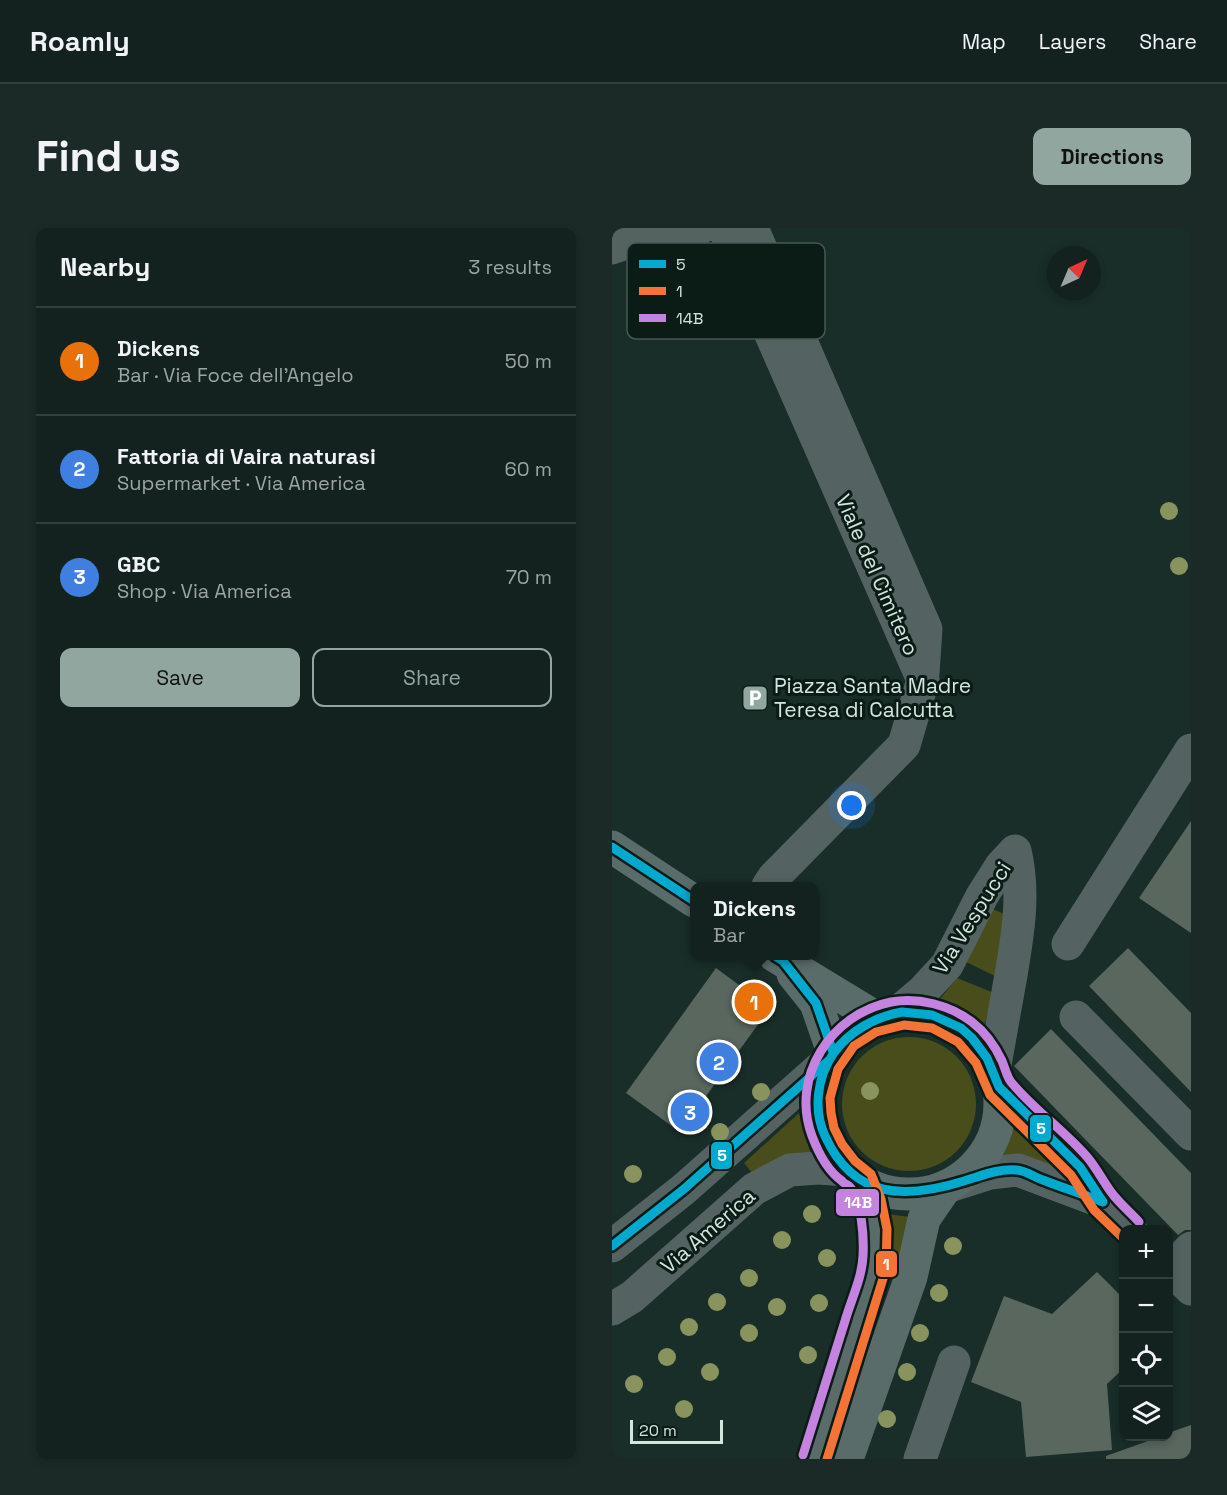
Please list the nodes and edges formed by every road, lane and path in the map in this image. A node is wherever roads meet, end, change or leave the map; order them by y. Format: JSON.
{"nodes":[{"id":1,"x":700,"y":228,"type":"edge"},
{"id":2,"x":724,"y":228,"type":"edge"},
{"id":3,"x":752,"y":228,"type":"edge"},
{"id":4,"x":731,"y":243,"type":"edge"},
{"id":5,"x":759,"y":243,"type":"edge"},
{"id":6,"x":612,"y":248,"type":"edge"},
{"id":7,"x":773,"y":339,"type":"edge"},
{"id":8,"x":800,"y":339,"type":"edge"},
{"id":9,"x":923,"y":680,"type":"junction"},
{"id":10,"x":1191,"y":750,"type":"edge"},
{"id":11,"x":612,"y":847,"type":"edge"},
{"id":12,"x":771,"y":882,"type":"edge"},
{"id":13,"x":690,"y":898,"type":"edge"},
{"id":14,"x":1068,"y":944,"type":"dead end"},
{"id":15,"x":781,"y":960,"type":"edge"},
{"id":16,"x":783,"y":960,"type":"edge"},
{"id":17,"x":887,"y":1015,"type":"junction"},
{"id":18,"x":1076,"y":1017,"type":"dead end"},
{"id":19,"x":831,"y":1057,"type":"junction"},
{"id":20,"x":996,"y":1078,"type":"junction"},
{"id":21,"x":1191,"y":1134,"type":"edge"},
{"id":22,"x":854,"y":1175,"type":"junction"},
{"id":23,"x":946,"y":1187,"type":"junction"},
{"id":24,"x":1103,"y":1202,"type":"junction"},
{"id":25,"x":1126,"y":1225,"type":"edge"},
{"id":26,"x":612,"y":1246,"type":"edge"},
{"id":27,"x":612,"y":1309,"type":"edge"},
{"id":28,"x":954,"y":1362,"type":"dead end"},
{"id":29,"x":814,"y":1459,"type":"edge"},
{"id":30,"x":847,"y":1459,"type":"edge"},
{"id":31,"x":920,"y":1459,"type":"edge"}],
"edges":[{"from":1,"to":6,"type":"street"},
{"from":2,"to":4,"type":"street","name":"Viale del Cimitero"},
{"from":3,"to":5,"type":"street"},
{"from":7,"to":9,"type":"street","name":"Viale del Cimitero"},
{"from":8,"to":9,"type":"street"},
{"from":9,"to":12,"type":"street","name":"Viale del Cimitero"},
{"from":10,"to":14,"type":"street"},
{"from":11,"to":13,"type":"main road"},
{"from":15,"to":19,"type":"main road"},
{"from":16,"to":17,"type":"main road"},
{"from":17,"to":19,"type":"main road"},
{"from":17,"to":20,"type":"main road"},
{"from":17,"to":20,"type":"street","name":"Via Vespucci"},
{"from":18,"to":21,"type":"street"},
{"from":19,"to":22,"type":"main road"},
{"from":19,"to":26,"type":"street"},
{"from":20,"to":23,"type":"main road"},
{"from":20,"to":24,"type":"street"},
{"from":22,"to":23,"type":"main road"},
{"from":22,"to":27,"type":"street","name":"Via America"},
{"from":22,"to":29,"type":"main road"},
{"from":23,"to":24,"type":"street"},
{"from":23,"to":30,"type":"main road"},
{"from":24,"to":25,"type":"street"},
{"from":28,"to":31,"type":"street"}]}
